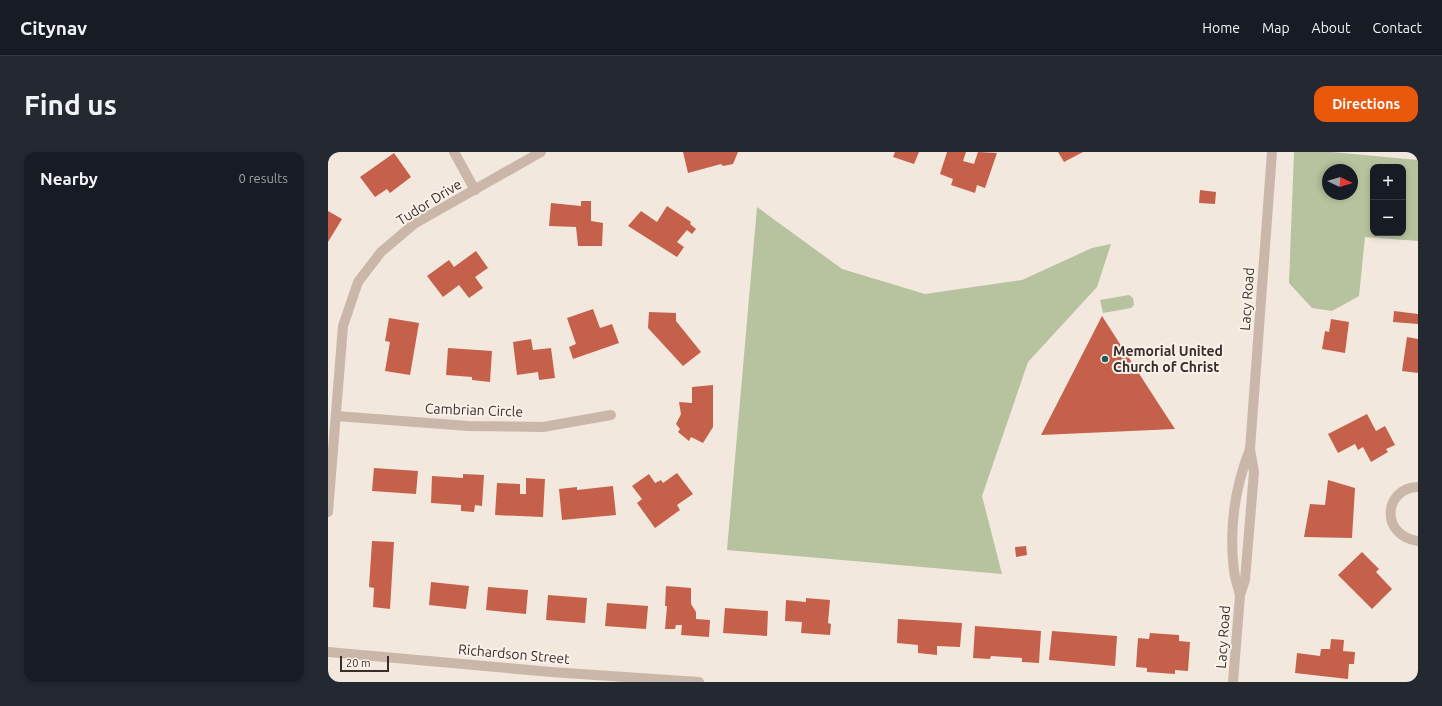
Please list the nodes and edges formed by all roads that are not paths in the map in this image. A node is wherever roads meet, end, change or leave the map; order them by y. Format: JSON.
{"nodes":[{"id":1,"x":454,"y":152,"type":"edge"},
{"id":2,"x":541,"y":152,"type":"edge"},
{"id":3,"x":1272,"y":152,"type":"edge"},
{"id":4,"x":474,"y":190,"type":"junction"},
{"id":5,"x":611,"y":415,"type":"dead end"},
{"id":6,"x":336,"y":416,"type":"junction"},
{"id":7,"x":1250,"y":449,"type":"junction"},
{"id":8,"x":1418,"y":487,"type":"edge"},
{"id":9,"x":328,"y":512,"type":"edge"},
{"id":10,"x":1418,"y":541,"type":"edge"},
{"id":11,"x":1240,"y":595,"type":"junction"},
{"id":12,"x":328,"y":652,"type":"edge"},
{"id":13,"x":699,"y":682,"type":"edge"},
{"id":14,"x":1233,"y":682,"type":"edge"}],
"edges":[{"from":1,"to":4,"type":"street"},
{"from":2,"to":4,"type":"street","name":"Tudor Drive"},
{"from":3,"to":7,"type":"street","name":"Lacy Road"},
{"from":4,"to":6,"type":"street","name":"Tudor Drive"},
{"from":5,"to":6,"type":"street","name":"Cambrian Circle"},
{"from":6,"to":9,"type":"street","name":"Tudor Drive"},
{"from":7,"to":11,"type":"street","name":"Lacy Road"},
{"from":7,"to":11,"type":"street","name":"Lacy Road"},
{"from":8,"to":10,"type":"street"},
{"from":11,"to":14,"type":"street","name":"Lacy Road"},
{"from":12,"to":13,"type":"street","name":"Richardson Street"}]}
